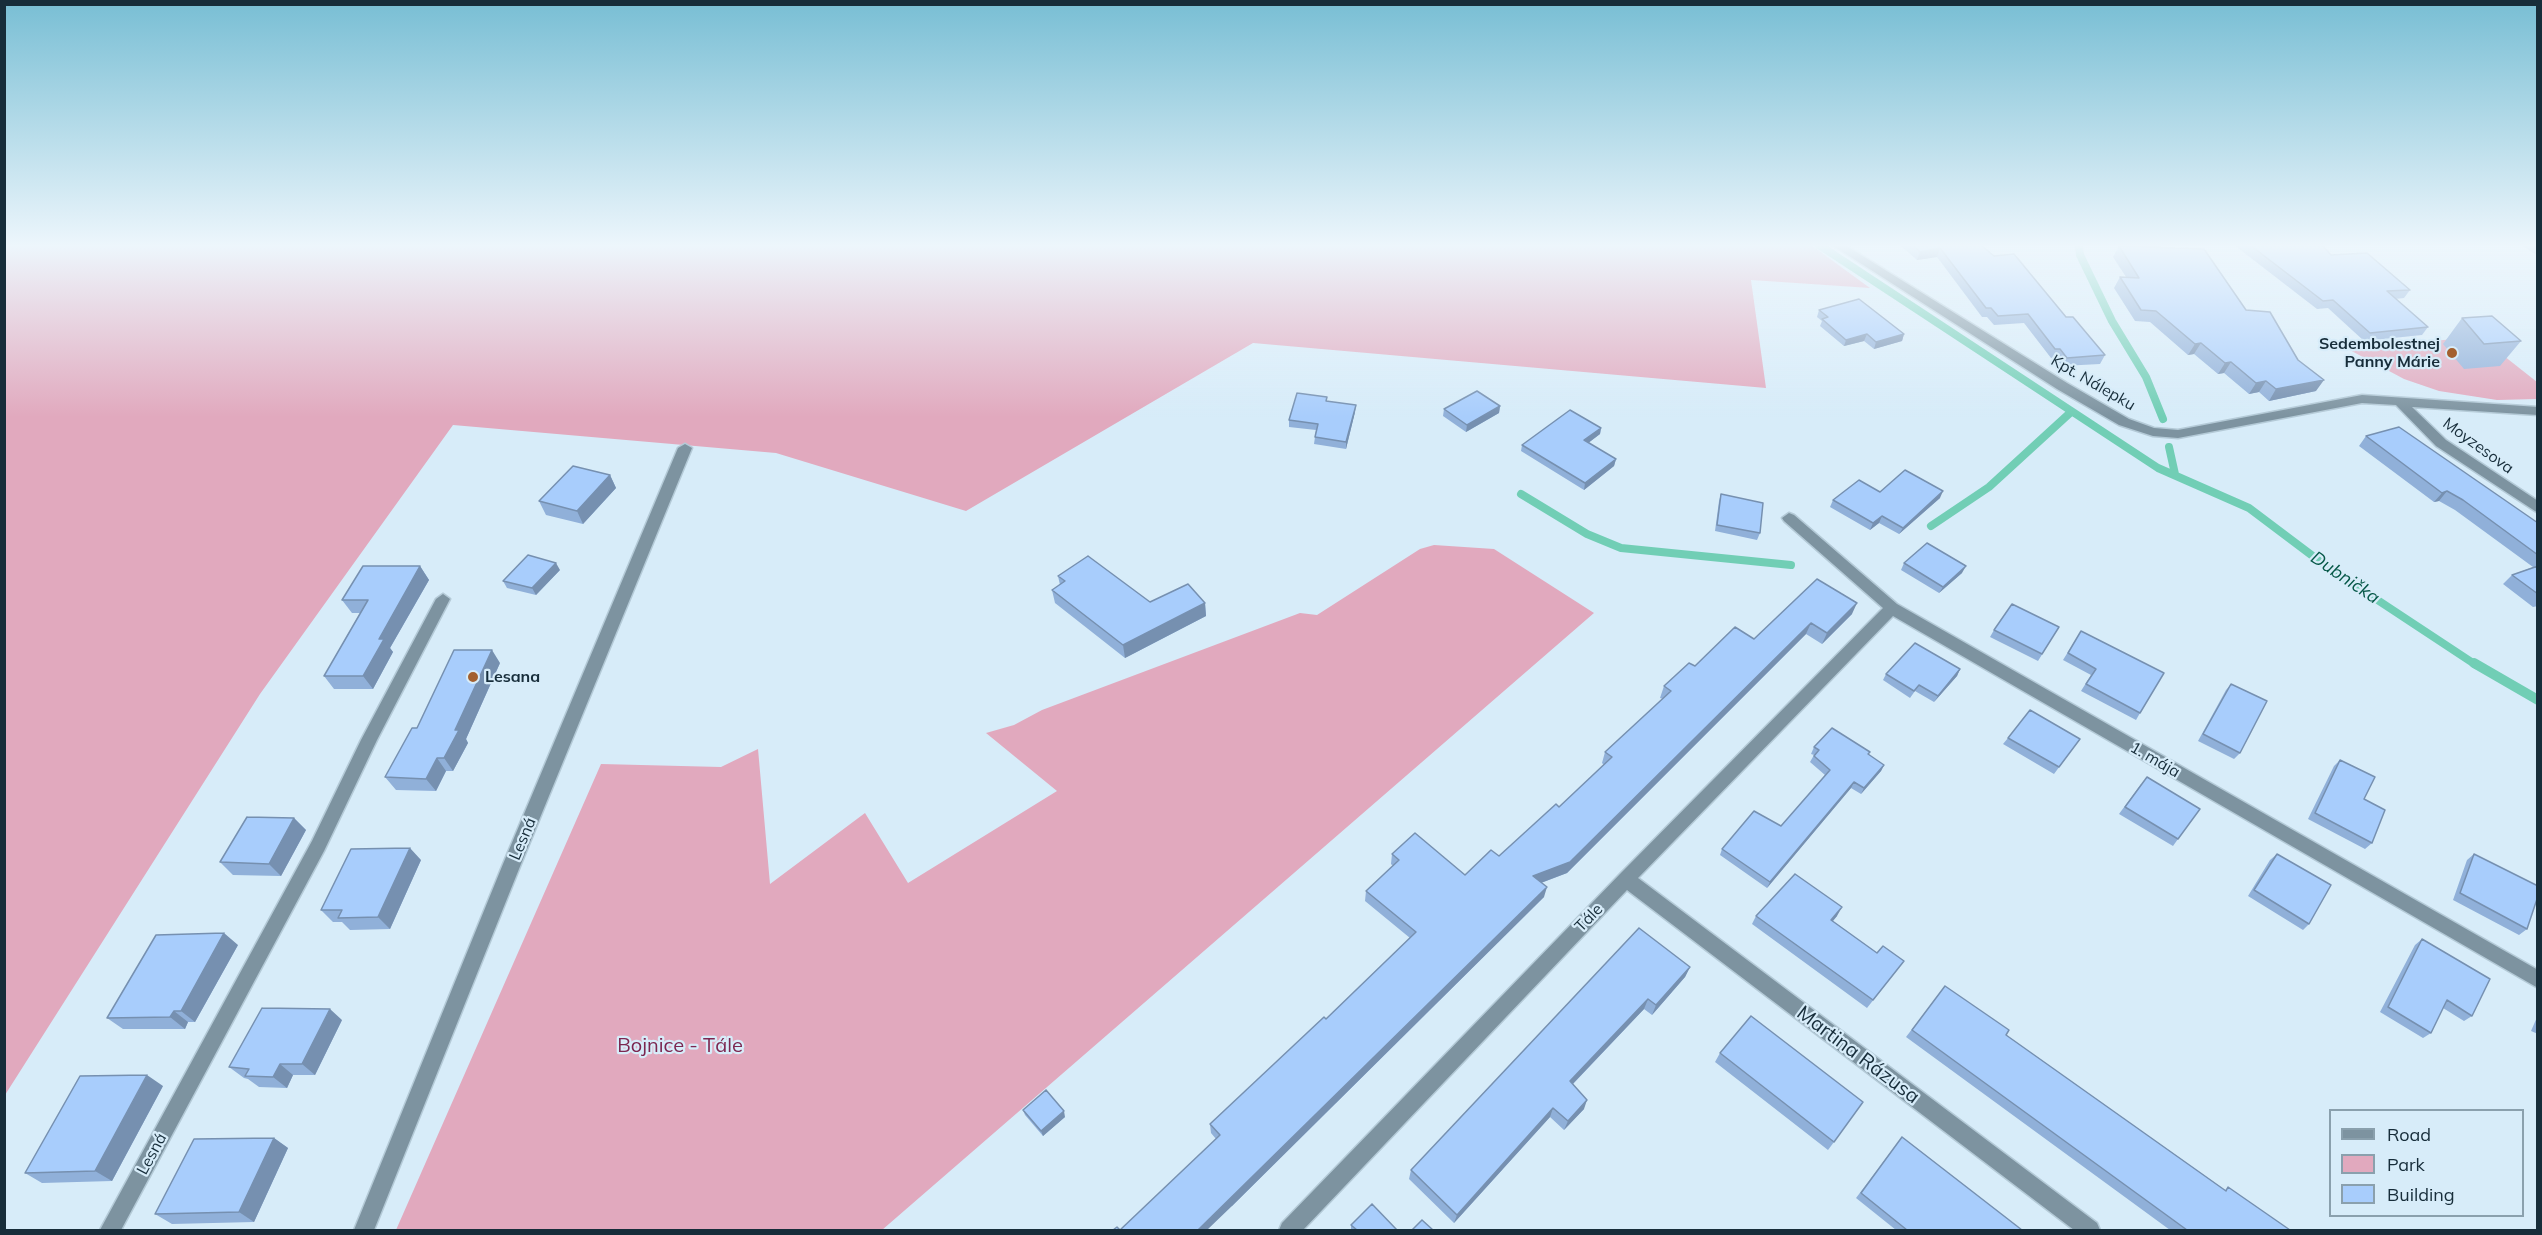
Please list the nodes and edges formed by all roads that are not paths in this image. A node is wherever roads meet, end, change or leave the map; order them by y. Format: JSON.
{"nodes":[{"id":1,"x":1930,"y":303,"type":"edge"},
{"id":2,"x":2399,"y":401,"type":"junction"},
{"id":3,"x":2538,"y":411,"type":"edge"},
{"id":4,"x":685,"y":448,"type":"dead end"},
{"id":5,"x":2538,"y":508,"type":"edge"},
{"id":6,"x":1789,"y":518,"type":"dead end"},
{"id":7,"x":443,"y":599,"type":"dead end"},
{"id":8,"x":1892,"y":608,"type":"junction"},
{"id":9,"x":1626,"y":879,"type":"junction"},
{"id":10,"x":2538,"y":980,"type":"edge"},
{"id":11,"x":110,"y":1230,"type":"edge"},
{"id":12,"x":364,"y":1230,"type":"edge"},
{"id":13,"x":1289,"y":1230,"type":"edge"},
{"id":14,"x":2090,"y":1230,"type":"edge"}],
"edges":[{"from":1,"to":2,"type":"street","name":"Kpt. Nálepku"},
{"from":2,"to":3,"type":"street","name":"Moyzesova"},
{"from":2,"to":5,"type":"street","name":"Moyzesova"},
{"from":4,"to":12,"type":"street","name":"Lesná"},
{"from":6,"to":8,"type":"street","name":"1. mája"},
{"from":7,"to":11,"type":"street","name":"Lesná"},
{"from":8,"to":9,"type":"street","name":"Tále"},
{"from":8,"to":10,"type":"street","name":"1. mája"},
{"from":9,"to":13,"type":"street","name":"Tále"},
{"from":9,"to":14,"type":"street","name":"Martina Rázusa"}]}
